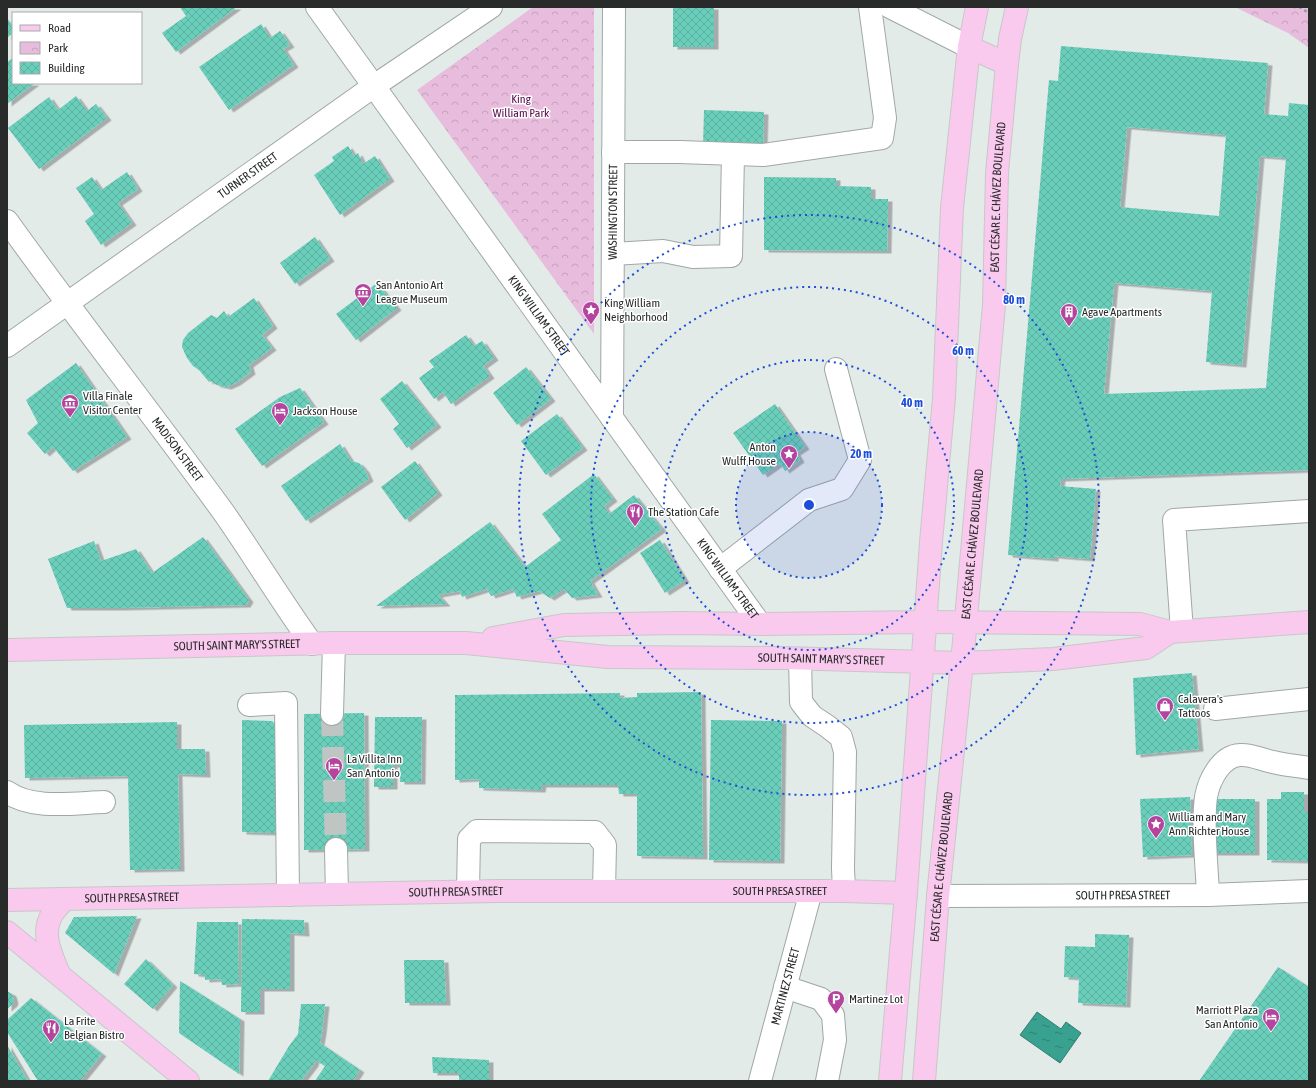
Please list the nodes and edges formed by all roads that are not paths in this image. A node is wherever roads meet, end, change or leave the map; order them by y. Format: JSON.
{"nodes":[{"id":1,"x":317,"y":7,"type":"edge"},
{"id":2,"x":491,"y":7,"type":"edge"},
{"id":3,"x":614,"y":7,"type":"edge"},
{"id":4,"x":870,"y":7,"type":"edge"},
{"id":5,"x":890,"y":7,"type":"edge"},
{"id":6,"x":977,"y":7,"type":"edge"},
{"id":7,"x":1017,"y":7,"type":"edge"},
{"id":8,"x":969,"y":47,"type":"junction"},
{"id":9,"x":1007,"y":64,"type":"junction"},
{"id":10,"x":374,"y":86,"type":"junction"},
{"id":11,"x":613,"y":152,"type":"junction"},
{"id":12,"x":733,"y":154,"type":"junction"},
{"id":13,"x":7,"y":221,"type":"edge"},
{"id":14,"x":613,"y":254,"type":"junction"},
{"id":15,"x":66,"y":304,"type":"junction"},
{"id":16,"x":7,"y":346,"type":"edge"},
{"id":17,"x":836,"y":369,"type":"dead end"},
{"id":18,"x":612,"y":418,"type":"junction"},
{"id":19,"x":1309,"y":511,"type":"edge"},
{"id":20,"x":720,"y":569,"type":"junction"},
{"id":21,"x":925,"y":622,"type":"junction"},
{"id":22,"x":1309,"y":622,"type":"edge"},
{"id":23,"x":966,"y":623,"type":"junction"},
{"id":24,"x":760,"y":624,"type":"junction"},
{"id":25,"x":1176,"y":631,"type":"junction"},
{"id":26,"x":334,"y":643,"type":"junction"},
{"id":27,"x":466,"y":643,"type":"junction"},
{"id":28,"x":312,"y":644,"type":"junction"},
{"id":29,"x":7,"y":650,"type":"edge"},
{"id":30,"x":800,"y":659,"type":"junction"},
{"id":31,"x":922,"y":662,"type":"junction"},
{"id":32,"x":962,"y":662,"type":"junction"},
{"id":33,"x":1309,"y":699,"type":"edge"},
{"id":34,"x":248,"y":705,"type":"dead end"},
{"id":35,"x":1215,"y":708,"type":"dead end"},
{"id":36,"x":332,"y":714,"type":"tunnel mouth"},
{"id":37,"x":1309,"y":768,"type":"edge"},
{"id":38,"x":7,"y":792,"type":"edge"},
{"id":39,"x":104,"y":802,"type":"dead end"},
{"id":40,"x":336,"y":849,"type":"tunnel mouth"},
{"id":41,"x":468,"y":891,"type":"junction"},
{"id":42,"x":604,"y":891,"type":"junction"},
{"id":43,"x":811,"y":891,"type":"junction"},
{"id":44,"x":844,"y":891,"type":"junction"},
{"id":45,"x":1309,"y":891,"type":"edge"},
{"id":46,"x":337,"y":894,"type":"junction"},
{"id":47,"x":906,"y":894,"type":"junction"},
{"id":48,"x":288,"y":895,"type":"junction"},
{"id":49,"x":1208,"y":895,"type":"junction"},
{"id":50,"x":938,"y":896,"type":"junction"},
{"id":51,"x":65,"y":899,"type":"junction"},
{"id":52,"x":7,"y":900,"type":"edge"},
{"id":53,"x":7,"y":932,"type":"edge"},
{"id":54,"x":60,"y":975,"type":"junction"},
{"id":55,"x":785,"y":987,"type":"junction"},
{"id":56,"x":188,"y":1081,"type":"edge"},
{"id":57,"x":760,"y":1081,"type":"edge"},
{"id":58,"x":827,"y":1081,"type":"edge"},
{"id":59,"x":890,"y":1081,"type":"edge"},
{"id":60,"x":924,"y":1081,"type":"edge"}],
"edges":[{"from":1,"to":10,"type":"street","name":"KING WILLIAM STREET"},
{"from":2,"to":10,"type":"street","name":"TURNER STREET"},
{"from":3,"to":11,"type":"street","name":"WASHINGTON STREET"},
{"from":4,"to":12,"type":"street"},
{"from":5,"to":8,"type":"street"},
{"from":6,"to":8,"type":"main road"},
{"from":7,"to":9,"type":"main road","name":"EAST CÉSAR E. CHÁVEZ BOULEVARD"},
{"from":8,"to":9,"type":"main road"},
{"from":8,"to":21,"type":"main road"},
{"from":9,"to":23,"type":"main road","name":"EAST CÉSAR E. CHÁVEZ BOULEVARD"},
{"from":10,"to":15,"type":"street","name":"TURNER STREET"},
{"from":10,"to":18,"type":"street","name":"KING WILLIAM STREET"},
{"from":11,"to":12,"type":"street"},
{"from":11,"to":14,"type":"street","name":"WASHINGTON STREET"},
{"from":12,"to":14,"type":"street"},
{"from":13,"to":15,"type":"street","name":"MADISON STREET"},
{"from":14,"to":18,"type":"street","name":"WASHINGTON STREET"},
{"from":15,"to":16,"type":"street","name":"TURNER STREET"},
{"from":15,"to":28,"type":"street","name":"MADISON STREET"},
{"from":17,"to":20,"type":"street"},
{"from":18,"to":20,"type":"street","name":"KING WILLIAM STREET"},
{"from":19,"to":25,"type":"street"},
{"from":20,"to":24,"type":"street","name":"KING WILLIAM STREET"},
{"from":21,"to":23,"type":"main road","name":"SOUTH SAINT MARY'S STREET"},
{"from":21,"to":24,"type":"main road","name":"SOUTH SAINT MARY'S STREET"},
{"from":21,"to":31,"type":"main road"},
{"from":22,"to":25,"type":"main road","name":"SOUTH SAINT MARY'S STREET"},
{"from":23,"to":25,"type":"main road","name":"SOUTH SAINT MARY'S STREET"},
{"from":23,"to":32,"type":"main road","name":"EAST CÉSAR E. CHÁVEZ BOULEVARD"},
{"from":24,"to":27,"type":"main road","name":"SOUTH SAINT MARY'S STREET"},
{"from":25,"to":32,"type":"main road","name":"SOUTH SAINT MARY'S STREET"},
{"from":26,"to":27,"type":"main road","name":"SOUTH SAINT MARY'S STREET"},
{"from":26,"to":28,"type":"main road","name":"SOUTH SAINT MARY'S STREET"},
{"from":26,"to":36,"type":"street"},
{"from":27,"to":30,"type":"main road","name":"SOUTH SAINT MARY'S STREET"},
{"from":28,"to":29,"type":"main road","name":"SOUTH SAINT MARY'S STREET"},
{"from":30,"to":31,"type":"main road","name":"SOUTH SAINT MARY'S STREET"},
{"from":30,"to":44,"type":"street"},
{"from":31,"to":32,"type":"main road","name":"SOUTH SAINT MARY'S STREET"},
{"from":31,"to":47,"type":"main road"},
{"from":32,"to":50,"type":"main road","name":"EAST CÉSAR E. CHÁVEZ BOULEVARD"},
{"from":33,"to":35,"type":"street"},
{"from":34,"to":48,"type":"street"},
{"from":37,"to":49,"type":"street"},
{"from":38,"to":39,"type":"street"},
{"from":40,"to":46,"type":"street"},
{"from":41,"to":42,"type":"main road","name":"SOUTH PRESA STREET"},
{"from":41,"to":42,"type":"street"},
{"from":41,"to":46,"type":"main road","name":"SOUTH PRESA STREET"},
{"from":42,"to":43,"type":"main road","name":"SOUTH PRESA STREET"},
{"from":43,"to":44,"type":"main road","name":"SOUTH PRESA STREET"},
{"from":43,"to":55,"type":"street","name":"MARTINEZ STREET"},
{"from":44,"to":47,"type":"main road","name":"SOUTH PRESA STREET"},
{"from":45,"to":49,"type":"street","name":"SOUTH PRESA STREET"},
{"from":46,"to":48,"type":"main road","name":"SOUTH PRESA STREET"},
{"from":47,"to":59,"type":"main road"},
{"from":48,"to":51,"type":"main road","name":"SOUTH PRESA STREET"},
{"from":49,"to":50,"type":"street","name":"SOUTH PRESA STREET"},
{"from":50,"to":60,"type":"main road","name":"EAST CÉSAR E. CHÁVEZ BOULEVARD"},
{"from":51,"to":52,"type":"main road","name":"SOUTH PRESA STREET"},
{"from":51,"to":54,"type":"main road"},
{"from":53,"to":54,"type":"main road"},
{"from":54,"to":56,"type":"main road"},
{"from":55,"to":57,"type":"street","name":"MARTINEZ STREET"},
{"from":55,"to":58,"type":"street"}]}
